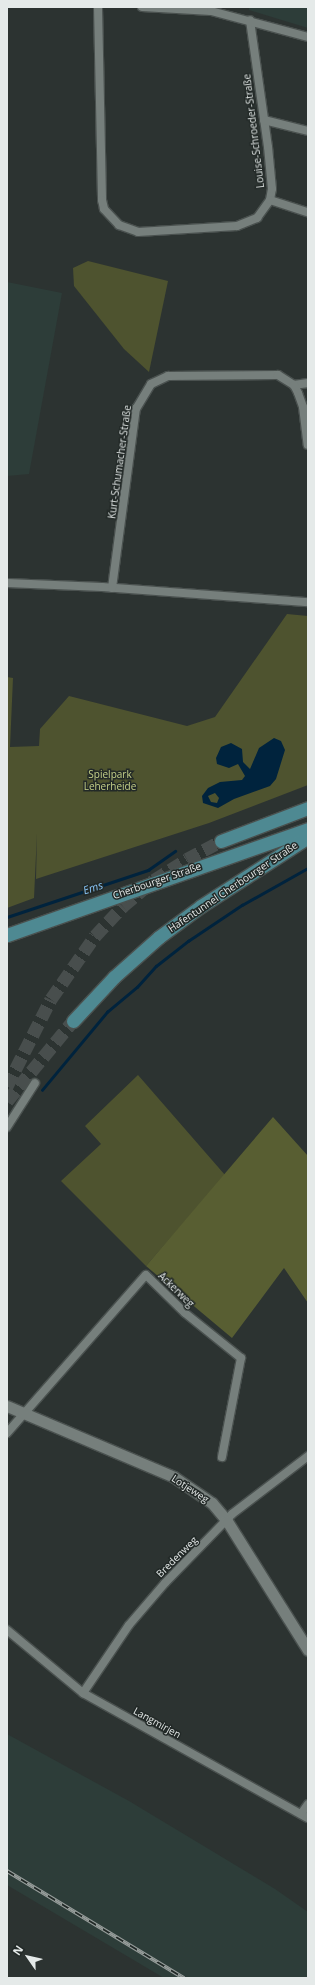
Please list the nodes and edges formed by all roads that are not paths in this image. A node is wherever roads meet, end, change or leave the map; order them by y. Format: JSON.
{"nodes":[{"id":1,"x":98,"y":7,"type":"edge"},
{"id":2,"x":142,"y":7,"type":"edge"},
{"id":3,"x":250,"y":20,"type":"junction"},
{"id":4,"x":308,"y":37,"type":"edge"},
{"id":5,"x":264,"y":120,"type":"junction"},
{"id":6,"x":308,"y":131,"type":"edge"},
{"id":7,"x":270,"y":200,"type":"junction"},
{"id":8,"x":308,"y":212,"type":"edge"},
{"id":9,"x":308,"y":383,"type":"edge"},
{"id":10,"x":294,"y":385,"type":"junction"},
{"id":11,"x":308,"y":444,"type":"edge"},
{"id":12,"x":7,"y":583,"type":"edge"},
{"id":13,"x":112,"y":588,"type":"junction"},
{"id":14,"x":308,"y":602,"type":"edge"},
{"id":15,"x":308,"y":808,"type":"edge"},
{"id":16,"x":308,"y":829,"type":"edge"},
{"id":17,"x":308,"y":837,"type":"edge"},
{"id":18,"x":222,"y":841,"type":"tunnel mouth"},
{"id":19,"x":7,"y":935,"type":"edge"},
{"id":20,"x":73,"y":1021,"type":"tunnel mouth"},
{"id":21,"x":35,"y":1083,"type":"dead end"},
{"id":22,"x":7,"y":1127,"type":"edge"},
{"id":23,"x":7,"y":1406,"type":"edge"},
{"id":24,"x":24,"y":1414,"type":"junction"},
{"id":25,"x":7,"y":1433,"type":"edge"},
{"id":26,"x":308,"y":1456,"type":"edge"},
{"id":27,"x":222,"y":1457,"type":"dead end"},
{"id":28,"x":227,"y":1521,"type":"junction"},
{"id":29,"x":7,"y":1630,"type":"edge"},
{"id":30,"x":308,"y":1650,"type":"edge"},
{"id":31,"x":83,"y":1693,"type":"junction"},
{"id":32,"x":308,"y":1804,"type":"edge"},
{"id":33,"x":304,"y":1816,"type":"edge"}],
"edges":[{"from":1,"to":7,"type":"street","name":"Louise-Schroeder-Straße"},
{"from":2,"to":3,"type":"street"},
{"from":3,"to":4,"type":"street"},
{"from":3,"to":5,"type":"street","name":"Louise-Schroeder-Straße"},
{"from":5,"to":6,"type":"street"},
{"from":5,"to":7,"type":"street","name":"Louise-Schroeder-Straße"},
{"from":7,"to":8,"type":"street"},
{"from":9,"to":10,"type":"street"},
{"from":10,"to":11,"type":"street"},
{"from":10,"to":13,"type":"street","name":"Kurt-Schumacher-Straße"},
{"from":12,"to":13,"type":"street"},
{"from":13,"to":14,"type":"street"},
{"from":15,"to":18,"type":"main road"},
{"from":16,"to":19,"type":"main road","name":"Cherbourger Straße"},
{"from":17,"to":20,"type":"main road","name":"Hafentunnel Cherbourger Straße"},
{"from":21,"to":22,"type":"street"},
{"from":23,"to":24,"type":"street","name":"Lotjeweg"},
{"from":24,"to":25,"type":"street","name":"Ackerweg"},
{"from":24,"to":27,"type":"street","name":"Ackerweg"},
{"from":24,"to":28,"type":"street","name":"Lotjeweg"},
{"from":26,"to":28,"type":"street","name":"Bredenweg"},
{"from":28,"to":30,"type":"street","name":"Lotjeweg"},
{"from":28,"to":31,"type":"street","name":"Bredenweg"},
{"from":29,"to":31,"type":"street","name":"Langmirjen"},
{"from":31,"to":33,"type":"street","name":"Langmirjen"},
{"from":32,"to":33,"type":"street"}]}
